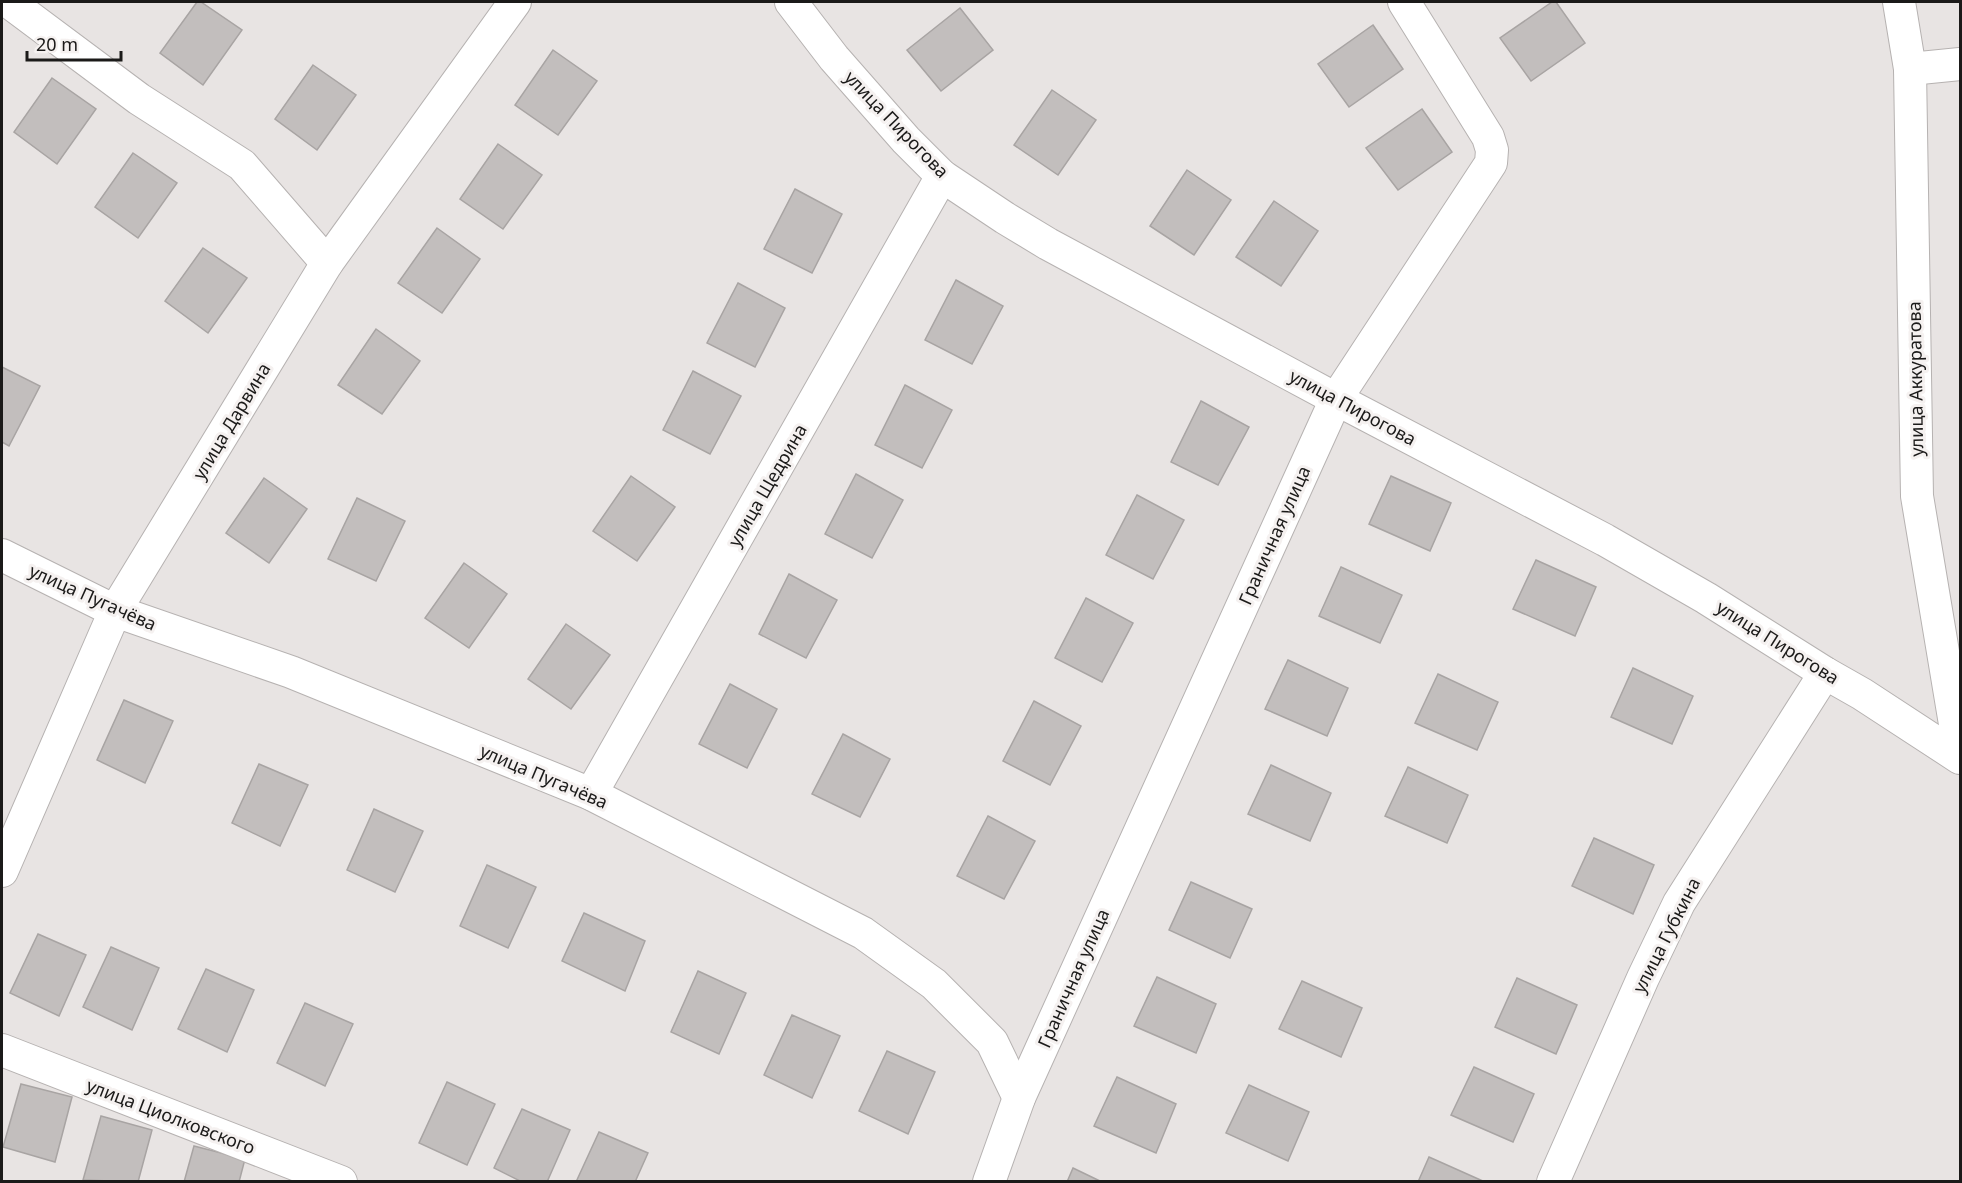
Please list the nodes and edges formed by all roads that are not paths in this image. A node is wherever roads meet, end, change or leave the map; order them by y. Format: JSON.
{"nodes":[{"id":1,"x":9,"y":2,"type":"edge"},
{"id":2,"x":515,"y":2,"type":"edge"},
{"id":3,"x":791,"y":2,"type":"edge"},
{"id":4,"x":1404,"y":2,"type":"edge"},
{"id":5,"x":1899,"y":2,"type":"edge"},
{"id":6,"x":1960,"y":64,"type":"edge"},
{"id":7,"x":1910,"y":69,"type":"junction"},
{"id":8,"x":942,"y":176,"type":"junction"},
{"id":9,"x":327,"y":263,"type":"junction"},
{"id":10,"x":1336,"y":399,"type":"junction"},
{"id":11,"x":2,"y":555,"type":"edge"},
{"id":12,"x":115,"y":611,"type":"junction"},
{"id":13,"x":1825,"y":673,"type":"junction"},
{"id":14,"x":1960,"y":756,"type":"edge"},
{"id":15,"x":591,"y":794,"type":"junction"},
{"id":16,"x":2,"y":871,"type":"edge"},
{"id":17,"x":2,"y":1050,"type":"edge"},
{"id":18,"x":1019,"y":1098,"type":"junction"},
{"id":19,"x":341,"y":1182,"type":"edge"},
{"id":20,"x":989,"y":1182,"type":"edge"},
{"id":21,"x":1553,"y":1182,"type":"edge"}],
"edges":[{"from":1,"to":9,"type":"street"},
{"from":2,"to":9,"type":"street","name":"улица Дарвина"},
{"from":3,"to":8,"type":"street","name":"улица Пирогова"},
{"from":4,"to":10,"type":"street","name":"Граничная улица"},
{"from":5,"to":7,"type":"street","name":"улица Аккуратова"},
{"from":6,"to":7,"type":"street"},
{"from":7,"to":14,"type":"street","name":"улица Аккуратова"},
{"from":8,"to":10,"type":"street","name":"улица Пирогова"},
{"from":8,"to":15,"type":"street","name":"улица Щедрина"},
{"from":9,"to":12,"type":"street","name":"улица Дарвина"},
{"from":10,"to":13,"type":"street","name":"улица Пирогова"},
{"from":10,"to":18,"type":"street","name":"Граничная улица"},
{"from":11,"to":12,"type":"street","name":"улица Пугачёва"},
{"from":12,"to":15,"type":"street","name":"улица Пугачёва"},
{"from":12,"to":16,"type":"street","name":"улица Дарвина"},
{"from":13,"to":14,"type":"street","name":"улица Пирогова"},
{"from":13,"to":21,"type":"street","name":"улица Губкина"},
{"from":15,"to":18,"type":"street","name":"улица Пугачёва"},
{"from":17,"to":19,"type":"street","name":"улица Циолковского"},
{"from":18,"to":20,"type":"street","name":"Граничная улица"}]}
